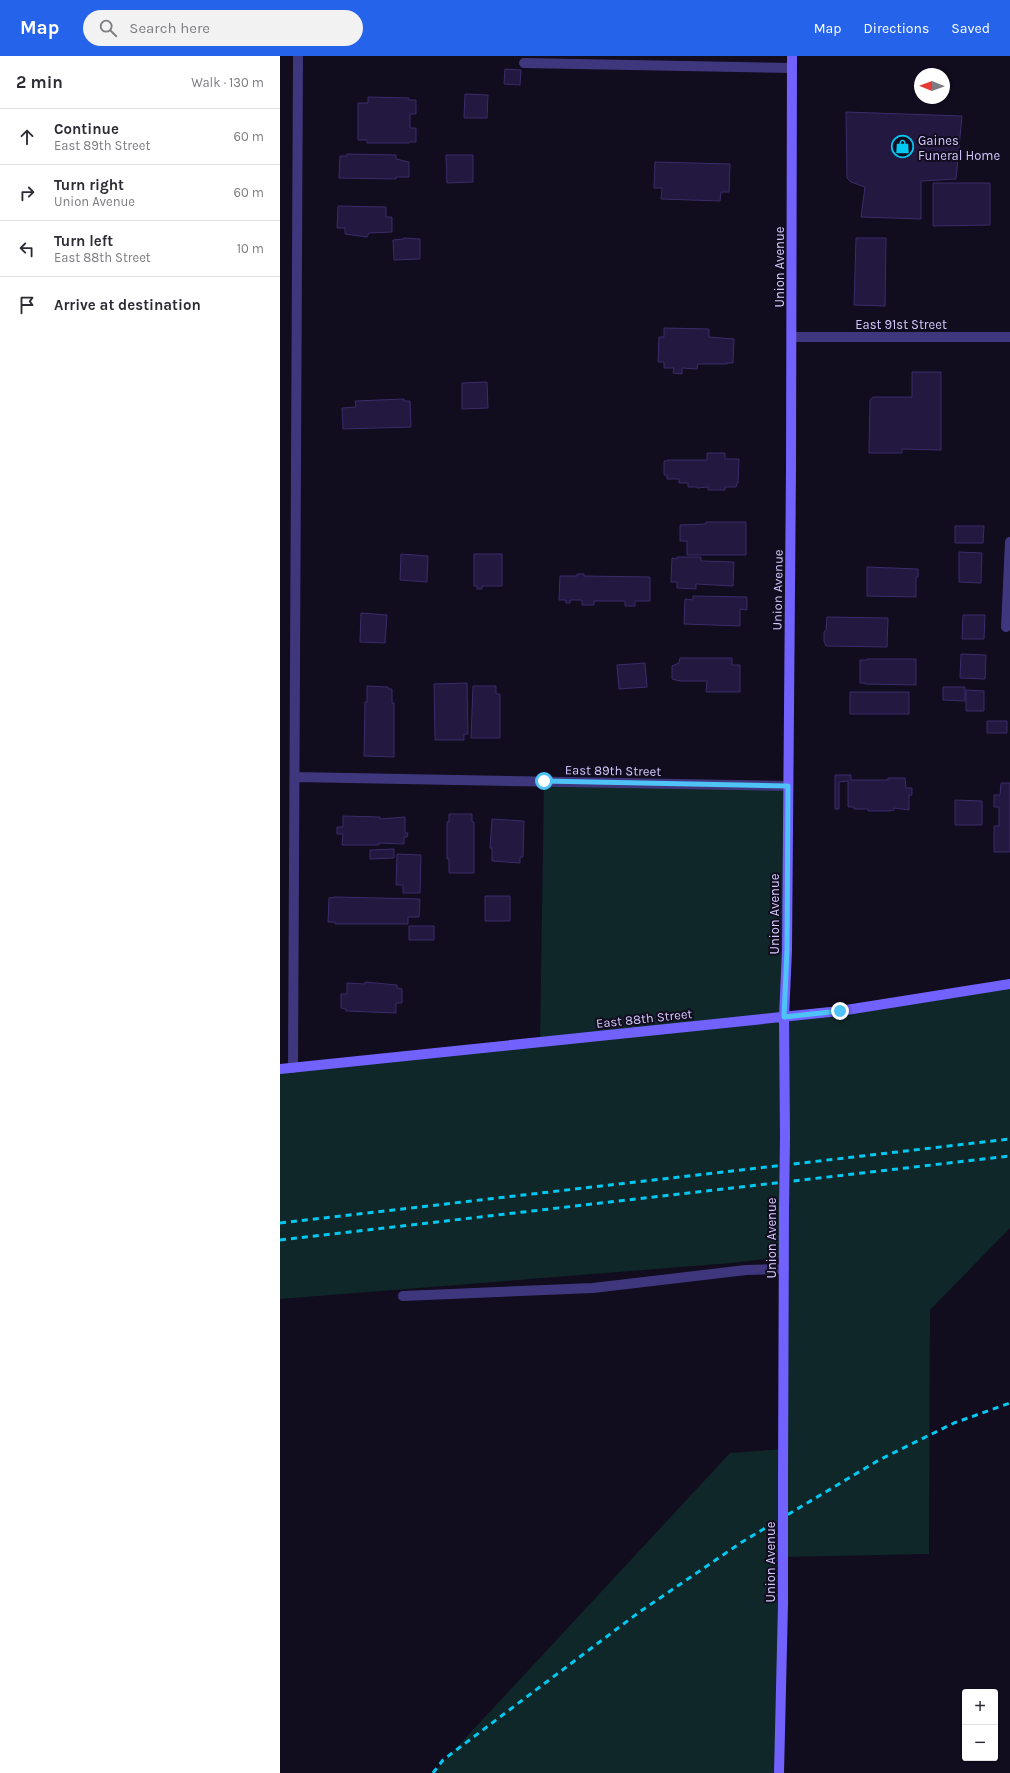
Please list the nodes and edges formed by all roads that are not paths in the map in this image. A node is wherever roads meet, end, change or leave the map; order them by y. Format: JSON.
{"nodes":[{"id":1,"x":298,"y":56,"type":"edge"},
{"id":2,"x":792,"y":56,"type":"edge"},
{"id":3,"x":524,"y":63,"type":"dead end"},
{"id":4,"x":792,"y":68,"type":"junction"},
{"id":5,"x":792,"y":337,"type":"junction"},
{"id":6,"x":1010,"y":337,"type":"edge"},
{"id":7,"x":1010,"y":542,"type":"edge"},
{"id":8,"x":1006,"y":627,"type":"dead end"},
{"id":9,"x":295,"y":777,"type":"junction"},
{"id":10,"x":788,"y":786,"type":"junction"},
{"id":11,"x":1010,"y":984,"type":"edge"},
{"id":12,"x":784,"y":1017,"type":"junction"},
{"id":13,"x":280,"y":1068,"type":"edge"},
{"id":14,"x":293,"y":1068,"type":"junction"},
{"id":15,"x":784,"y":1269,"type":"junction"},
{"id":16,"x":403,"y":1296,"type":"dead end"},
{"id":17,"x":779,"y":1773,"type":"edge"}],
"edges":[{"from":1,"to":9,"type":"street"},
{"from":2,"to":4,"type":"main road","name":"Union Avenue"},
{"from":3,"to":4,"type":"street"},
{"from":4,"to":5,"type":"main road","name":"Union Avenue"},
{"from":5,"to":6,"type":"street","name":"East 91st Street"},
{"from":5,"to":10,"type":"main road","name":"Union Avenue"},
{"from":7,"to":8,"type":"street"},
{"from":9,"to":10,"type":"street","name":"East 89th Street"},
{"from":9,"to":14,"type":"street"},
{"from":10,"to":12,"type":"main road","name":"Union Avenue"},
{"from":11,"to":12,"type":"main road","name":"East 88th Street"},
{"from":12,"to":14,"type":"main road","name":"East 88th Street"},
{"from":12,"to":15,"type":"main road","name":"Union Avenue","bridge":true},
{"from":13,"to":14,"type":"main road","name":"East 88th Street"},
{"from":15,"to":16,"type":"street"},
{"from":15,"to":17,"type":"main road","name":"Union Avenue","bridge":true}]}
